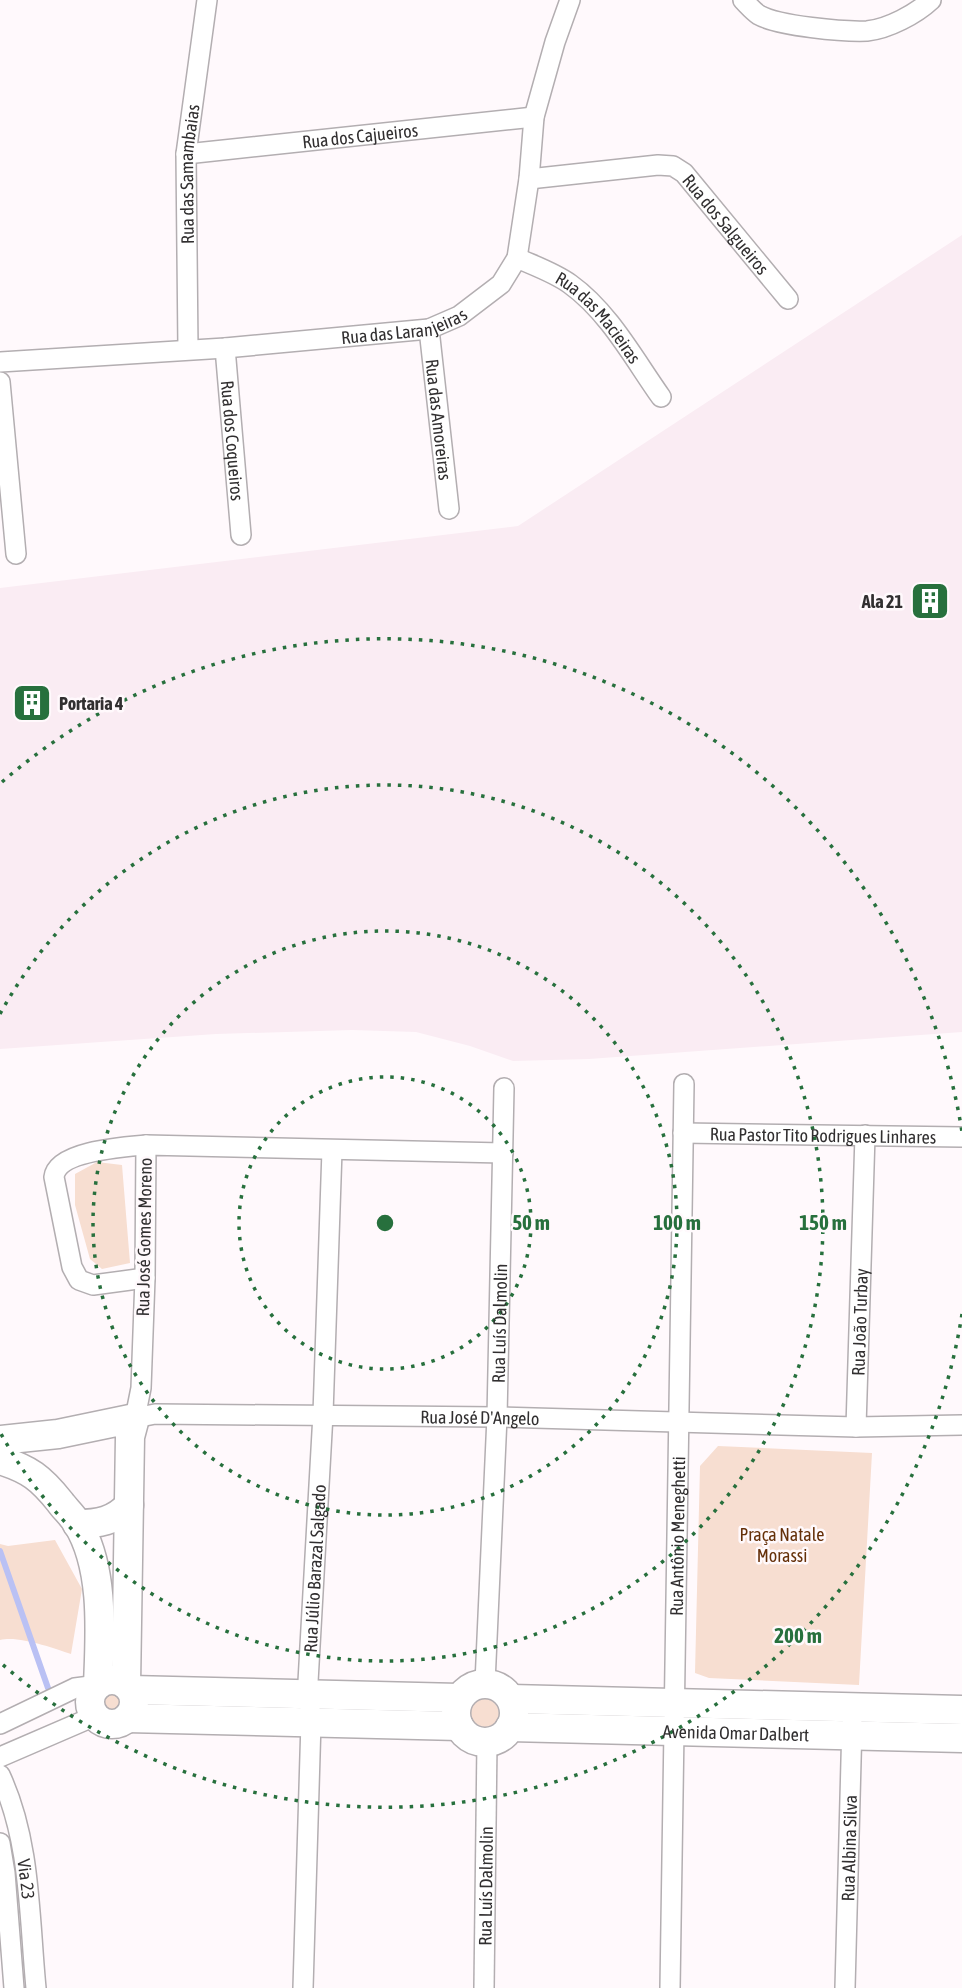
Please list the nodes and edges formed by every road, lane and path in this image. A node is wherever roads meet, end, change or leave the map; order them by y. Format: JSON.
{"nodes":[{"id":1,"x":207,"y":0,"type":"edge"},
{"id":2,"x":570,"y":0,"type":"edge"},
{"id":3,"x":743,"y":0,"type":"edge"},
{"id":4,"x":931,"y":0,"type":"edge"},
{"id":5,"x":534,"y":117,"type":"junction"},
{"id":6,"x":186,"y":154,"type":"junction"},
{"id":7,"x":529,"y":179,"type":"junction"},
{"id":8,"x":517,"y":258,"type":"junction"},
{"id":9,"x":788,"y":299,"type":"dead end"},
{"id":10,"x":429,"y":330,"type":"junction"},
{"id":11,"x":225,"y":348,"type":"junction"},
{"id":12,"x":188,"y":349,"type":"junction"},
{"id":13,"x":0,"y":362,"type":"edge"},
{"id":14,"x":0,"y":382,"type":"edge"},
{"id":15,"x":661,"y":397,"type":"dead end"},
{"id":16,"x":449,"y":509,"type":"dead end"},
{"id":17,"x":241,"y":535,"type":"dead end"},
{"id":18,"x":16,"y":554,"type":"dead end"},
{"id":19,"x":684,"y":1084,"type":"dead end"},
{"id":20,"x":504,"y":1087,"type":"dead end"},
{"id":21,"x":682,"y":1133,"type":"junction"},
{"id":22,"x":865,"y":1135,"type":"junction"},
{"id":23,"x":962,"y":1137,"type":"edge"},
{"id":24,"x":146,"y":1145,"type":"junction"},
{"id":25,"x":332,"y":1150,"type":"junction"},
{"id":26,"x":503,"y":1153,"type":"junction"},
{"id":27,"x":145,"y":1278,"type":"junction"},
{"id":28,"x":323,"y":1414,"type":"junction"},
{"id":29,"x":497,"y":1416,"type":"junction"},
{"id":30,"x":135,"y":1418,"type":"junction"},
{"id":31,"x":679,"y":1423,"type":"junction"},
{"id":32,"x":962,"y":1425,"type":"edge"},
{"id":33,"x":856,"y":1427,"type":"junction"},
{"id":34,"x":58,"y":1434,"type":"junction"},
{"id":35,"x":0,"y":1440,"type":"edge"},
{"id":36,"x":0,"y":1460,"type":"edge"},
{"id":37,"x":42,"y":1479,"type":"junction"},
{"id":38,"x":129,"y":1505,"type":"junction"},
{"id":39,"x":77,"y":1524,"type":"junction"},
{"id":40,"x":485,"y":1684,"type":"junction"},
{"id":41,"x":98,"y":1685,"type":"junction"},
{"id":42,"x":128,"y":1688,"type":"junction"},
{"id":43,"x":310,"y":1695,"type":"junction"},
{"id":44,"x":459,"y":1698,"type":"junction"},
{"id":45,"x":511,"y":1699,"type":"junction"},
{"id":46,"x":674,"y":1703,"type":"junction"},
{"id":47,"x":852,"y":1708,"type":"junction"},
{"id":48,"x":962,"y":1710,"type":"edge"},
{"id":49,"x":95,"y":1716,"type":"junction"},
{"id":50,"x":127,"y":1718,"type":"junction"},
{"id":51,"x":311,"y":1722,"type":"junction"},
{"id":52,"x":0,"y":1724,"type":"edge"},
{"id":53,"x":459,"y":1726,"type":"junction"},
{"id":54,"x":510,"y":1727,"type":"junction"},
{"id":55,"x":673,"y":1731,"type":"junction"},
{"id":56,"x":852,"y":1735,"type":"junction"},
{"id":57,"x":962,"y":1738,"type":"edge"},
{"id":58,"x":487,"y":1742,"type":"junction"},
{"id":59,"x":0,"y":1757,"type":"edge"},
{"id":60,"x":0,"y":1775,"type":"edge"},
{"id":61,"x":0,"y":1843,"type":"edge"},
{"id":62,"x":14,"y":1988,"type":"edge"},
{"id":63,"x":36,"y":1988,"type":"edge"},
{"id":64,"x":303,"y":1988,"type":"edge"},
{"id":65,"x":484,"y":1988,"type":"edge"},
{"id":66,"x":670,"y":1988,"type":"edge"},
{"id":67,"x":845,"y":1988,"type":"edge"}],
"edges":[{"from":1,"to":6,"type":"street","name":"Rua das Samambaias"},
{"from":2,"to":5,"type":"street","name":"Rua das Laranjeiras"},
{"from":3,"to":4,"type":"street"},
{"from":5,"to":6,"type":"street","name":"Rua dos Cajueiros"},
{"from":5,"to":7,"type":"street","name":"Rua das Laranjeiras"},
{"from":6,"to":12,"type":"street","name":"Rua das Samambaias"},
{"from":7,"to":8,"type":"street","name":"Rua das Laranjeiras"},
{"from":7,"to":9,"type":"street","name":"Rua dos Salgueiros"},
{"from":8,"to":10,"type":"street","name":"Rua das Laranjeiras"},
{"from":8,"to":15,"type":"street","name":"Rua das Macieiras"},
{"from":10,"to":11,"type":"street","name":"Rua das Laranjeiras"},
{"from":10,"to":16,"type":"street","name":"Rua das Amoreiras"},
{"from":11,"to":12,"type":"street","name":"Rua das Laranjeiras"},
{"from":11,"to":17,"type":"street","name":"Rua dos Coqueiros"},
{"from":12,"to":13,"type":"street","name":"Rua das Laranjeiras"},
{"from":14,"to":18,"type":"street"},
{"from":19,"to":21,"type":"street","name":"Rua Antônio Meneghetti"},
{"from":20,"to":26,"type":"street","name":"Rua Luís Dalmolin"},
{"from":21,"to":22,"type":"street","name":"Rua Pastor Tito Rodrigues Linhares"},
{"from":21,"to":31,"type":"street","name":"Rua Antônio Meneghetti"},
{"from":22,"to":23,"type":"street","name":"Rua Pastor Tito Rodrigues Linhares"},
{"from":22,"to":33,"type":"street","name":"Rua João Turbay"},
{"from":24,"to":25,"type":"street","name":"Rua José Gomes Moreno"},
{"from":24,"to":27,"type":"street","name":"Rua José Gomes Moreno"},
{"from":24,"to":27,"type":"street"},
{"from":25,"to":26,"type":"street","name":"Rua José Gomes Moreno"},
{"from":25,"to":28,"type":"street","name":"Rua Júlio Barazal Salgado"},
{"from":26,"to":29,"type":"street","name":"Rua Luís Dalmolin"},
{"from":27,"to":30,"type":"street","name":"Rua José Gomes Moreno"},
{"from":28,"to":29,"type":"street","name":"Rua José D'Angelo"},
{"from":28,"to":30,"type":"street","name":"Rua José D'Angelo"},
{"from":28,"to":43,"type":"street","name":"Rua Júlio Barazal Salgado"},
{"from":29,"to":31,"type":"street","name":"Rua José D'Angelo"},
{"from":29,"to":40,"type":"street","name":"Rua Luís Dalmolin"},
{"from":30,"to":34,"type":"street","name":"Rua José D'Angelo"},
{"from":30,"to":38,"type":"street","name":"Rua José Gomes Moreno"},
{"from":31,"to":33,"type":"street","name":"Rua José D'Angelo"},
{"from":31,"to":46,"type":"street","name":"Rua Antônio Meneghetti"},
{"from":32,"to":33,"type":"street","name":"Rua José D'Angelo"},
{"from":34,"to":35,"type":"street","name":"Rua José D'Angelo"},
{"from":34,"to":37,"type":"street"},
{"from":36,"to":37,"type":"street"},
{"from":37,"to":39,"type":"street"},
{"from":38,"to":39,"type":"street"},
{"from":38,"to":42,"type":"street","name":"Rua José Gomes Moreno"},
{"from":39,"to":41,"type":"street"},
{"from":40,"to":44,"type":"street"},
{"from":40,"to":45,"type":"street"},
{"from":41,"to":42,"type":"street"},
{"from":41,"to":49,"type":"street"},
{"from":41,"to":52,"type":"street"},
{"from":42,"to":43,"type":"street"},
{"from":42,"to":50,"type":"street"},
{"from":43,"to":44,"type":"street"},
{"from":43,"to":51,"type":"street","name":"Rua Júlio Barazal Salgado"},
{"from":44,"to":53,"type":"street"},
{"from":45,"to":46,"type":"street","name":"Avenida Omar Dalbert"},
{"from":45,"to":54,"type":"street"},
{"from":46,"to":47,"type":"street","name":"Avenida Omar Dalbert"},
{"from":46,"to":55,"type":"street","name":"Rua Antônio Meneghetti"},
{"from":47,"to":48,"type":"street","name":"Avenida Omar Dalbert"},
{"from":47,"to":56,"type":"street","name":"Rua Albina Silva"},
{"from":49,"to":50,"type":"street"},
{"from":49,"to":59,"type":"street"},
{"from":50,"to":51,"type":"street"},
{"from":51,"to":53,"type":"street"},
{"from":51,"to":64,"type":"street","name":"Rua Júlio Barazal Salgado"},
{"from":53,"to":58,"type":"street"},
{"from":54,"to":55,"type":"street","name":"Avenida Omar Dalbert"},
{"from":54,"to":58,"type":"street"},
{"from":55,"to":56,"type":"street","name":"Avenida Omar Dalbert"},
{"from":55,"to":66,"type":"street","name":"Rua Antônio Meneghetti"},
{"from":56,"to":57,"type":"street","name":"Avenida Omar Dalbert"},
{"from":56,"to":67,"type":"street","name":"Rua Albina Silva"},
{"from":58,"to":65,"type":"street","name":"Rua Luís Dalmolin"},
{"from":60,"to":63,"type":"street","name":"Via 23"},
{"from":61,"to":62,"type":"street","name":"Via 23"}]}
